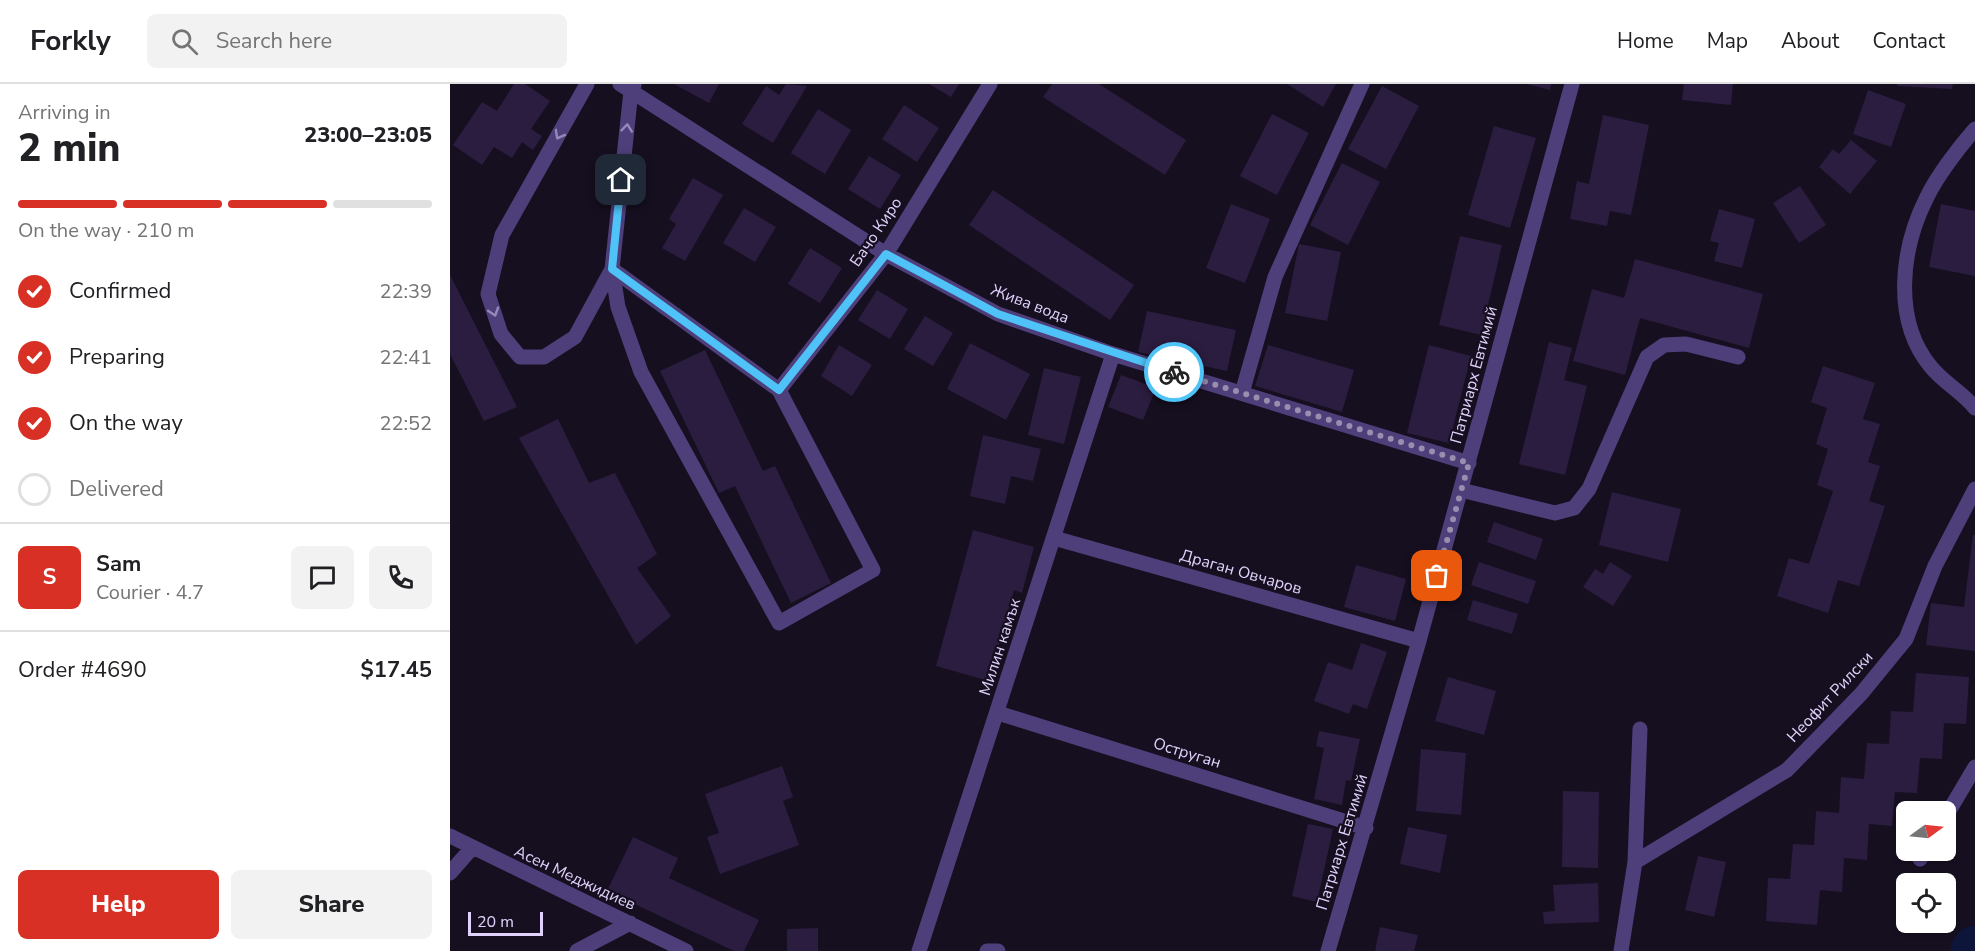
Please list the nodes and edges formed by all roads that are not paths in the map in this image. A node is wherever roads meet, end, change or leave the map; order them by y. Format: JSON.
{"nodes":[{"id":1,"x":587,"y":84,"type":"edge"},
{"id":2,"x":990,"y":84,"type":"edge"},
{"id":3,"x":1362,"y":84,"type":"edge"},
{"id":4,"x":1572,"y":84,"type":"edge"},
{"id":5,"x":629,"y":86,"type":"edge"},
{"id":6,"x":1975,"y":129,"type":"edge"},
{"id":7,"x":886,"y":254,"type":"junction"},
{"id":8,"x":612,"y":269,"type":"junction"},
{"id":9,"x":1113,"y":354,"type":"junction"},
{"id":10,"x":1738,"y":357,"type":"dead end"},
{"id":11,"x":779,"y":390,"type":"junction"},
{"id":12,"x":1242,"y":393,"type":"junction"},
{"id":13,"x":1975,"y":408,"type":"edge"},
{"id":14,"x":1469,"y":463,"type":"junction"},
{"id":15,"x":1975,"y":489,"type":"edge"},
{"id":16,"x":1461,"y":490,"type":"junction"},
{"id":17,"x":1054,"y":538,"type":"junction"},
{"id":18,"x":1419,"y":641,"type":"junction"},
{"id":19,"x":998,"y":712,"type":"junction"},
{"id":20,"x":1640,"y":729,"type":"dead end"},
{"id":21,"x":1975,"y":767,"type":"edge"},
{"id":22,"x":1955,"y":801,"type":"edge"},
{"id":23,"x":1366,"y":828,"type":"junction"},
{"id":24,"x":450,"y":836,"type":"edge"},
{"id":25,"x":471,"y":849,"type":"junction"},
{"id":26,"x":1635,"y":862,"type":"junction"},
{"id":27,"x":450,"y":873,"type":"edge"},
{"id":28,"x":630,"y":923,"type":"junction"},
{"id":29,"x":595,"y":947,"type":"edge"},
{"id":30,"x":577,"y":951,"type":"edge"},
{"id":31,"x":686,"y":951,"type":"edge"},
{"id":32,"x":919,"y":951,"type":"edge"},
{"id":33,"x":987,"y":951,"type":"edge"},
{"id":34,"x":998,"y":951,"type":"edge"},
{"id":35,"x":1329,"y":951,"type":"edge"},
{"id":36,"x":1621,"y":951,"type":"edge"}],
"edges":[{"from":1,"to":8,"type":"street","one_way":true},
{"from":2,"to":7,"type":"street","name":"Бачо Киро"},
{"from":3,"to":12,"type":"street"},
{"from":4,"to":14,"type":"street","name":"Патриарх Евтимий"},
{"from":5,"to":7,"type":"street","name":"Жива вода"},
{"from":8,"to":5,"type":"street","one_way":true},
{"from":6,"to":13,"type":"street"},
{"from":7,"to":9,"type":"street","name":"Жива вода"},
{"from":7,"to":11,"type":"street","name":"Бачо Киро"},
{"from":8,"to":11,"type":"street"},
{"from":8,"to":11,"type":"street"},
{"from":9,"to":12,"type":"street","name":"Жива вода"},
{"from":9,"to":17,"type":"street","name":"Милин камък"},
{"from":10,"to":16,"type":"street"},
{"from":12,"to":14,"type":"street","name":"Жива вода"},
{"from":14,"to":16,"type":"street","name":"Патриарх Евтимий"},
{"from":15,"to":26,"type":"street","name":"Неофит Рилски"},
{"from":16,"to":18,"type":"street","name":"Патриарх Евтимий"},
{"from":17,"to":18,"type":"street","name":"Драган Овчаров"},
{"from":17,"to":19,"type":"street","name":"Милин камък"},
{"from":18,"to":23,"type":"street","name":"Патриарх Евтимий"},
{"from":19,"to":23,"type":"street","name":"Оструган"},
{"from":19,"to":32,"type":"street","name":"Милин камък"},
{"from":20,"to":26,"type":"street"},
{"from":21,"to":22,"type":"street"},
{"from":23,"to":35,"type":"street","name":"Патриарх Евтимий"},
{"from":24,"to":25,"type":"street","name":"Асен Меджидиев"},
{"from":25,"to":27,"type":"street"},
{"from":25,"to":28,"type":"street","name":"Асен Меджидиев"},
{"from":26,"to":36,"type":"street"},
{"from":28,"to":29,"type":"street"},
{"from":28,"to":31,"type":"street","name":"Асен Меджидиев"},
{"from":29,"to":30,"type":"street"},
{"from":33,"to":34,"type":"street"}]}
